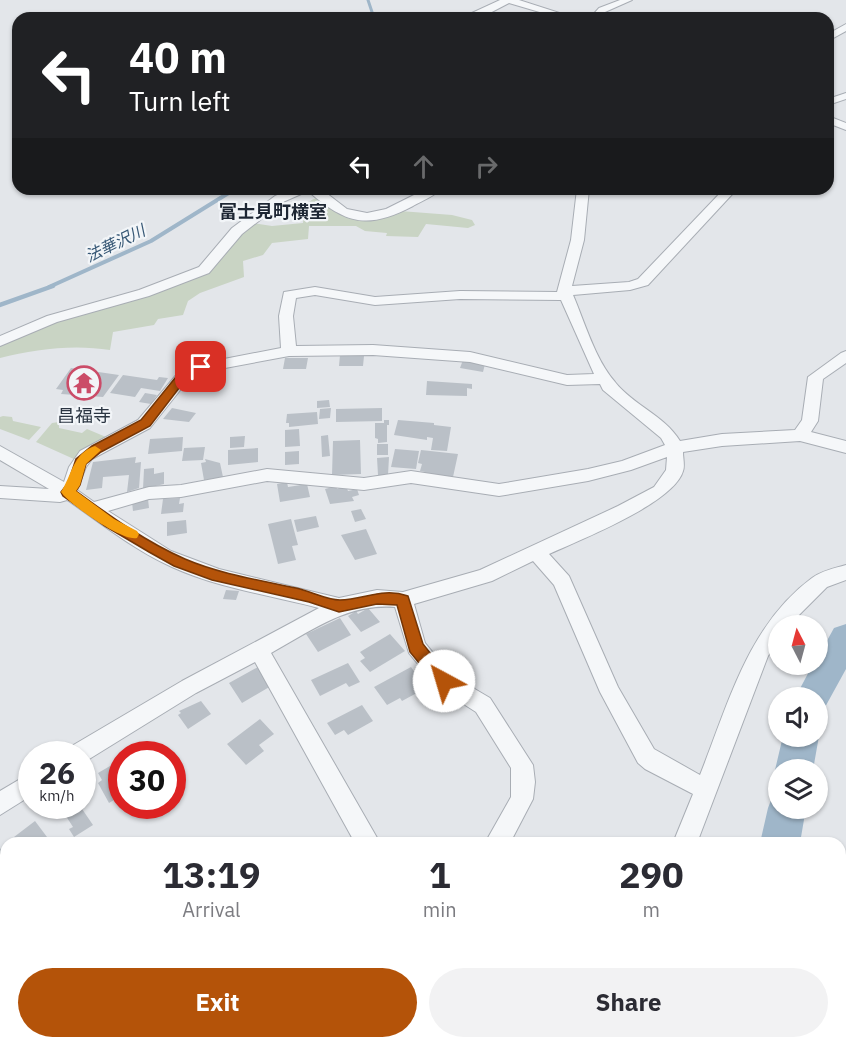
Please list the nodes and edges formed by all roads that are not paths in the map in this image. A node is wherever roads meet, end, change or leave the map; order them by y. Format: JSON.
{"nodes":[{"id":1,"x":508,"y":0,"type":"edge"},
{"id":2,"x":628,"y":0,"type":"edge"},
{"id":3,"x":485,"y":12,"type":"edge"},
{"id":4,"x":549,"y":12,"type":"edge"},
{"id":5,"x":600,"y":12,"type":"edge"},
{"id":6,"x":289,"y":195,"type":"edge"},
{"id":7,"x":321,"y":195,"type":"edge"},
{"id":8,"x":423,"y":195,"type":"edge"},
{"id":9,"x":582,"y":195,"type":"edge"},
{"id":10,"x":725,"y":195,"type":"edge"},
{"id":11,"x":565,"y":293,"type":"junction"},
{"id":12,"x":0,"y":341,"type":"edge"},
{"id":13,"x":289,"y":351,"type":"junction"},
{"id":14,"x":846,"y":356,"type":"edge"},
{"id":15,"x":605,"y":380,"type":"junction"},
{"id":16,"x":800,"y":435,"type":"junction"},
{"id":17,"x":846,"y":447,"type":"edge"},
{"id":18,"x":675,"y":448,"type":"junction"},
{"id":19,"x":0,"y":452,"type":"edge"},
{"id":20,"x":0,"y":492,"type":"edge"},
{"id":21,"x":68,"y":492,"type":"junction"},
{"id":22,"x":91,"y":509,"type":"junction"},
{"id":23,"x":535,"y":551,"type":"junction"},
{"id":24,"x":846,"y":572,"type":"edge"},
{"id":25,"x":403,"y":600,"type":"junction"},
{"id":26,"x":339,"y":606,"type":"junction"},
{"id":27,"x":258,"y":649,"type":"junction"},
{"id":28,"x":96,"y":744,"type":"edge"},
{"id":29,"x":705,"y":789,"type":"junction"},
{"id":30,"x":18,"y":792,"type":"edge"},
{"id":31,"x":0,"y":804,"type":"edge"},
{"id":32,"x":365,"y":837,"type":"edge"},
{"id":33,"x":500,"y":837,"type":"edge"},
{"id":34,"x":687,"y":837,"type":"edge"}],
"edges":[{"from":1,"to":3,"type":"street"},
{"from":1,"to":4,"type":"street"},
{"from":2,"to":5,"type":"street"},
{"from":6,"to":12,"type":"street"},
{"from":7,"to":8,"type":"street"},
{"from":9,"to":11,"type":"street"},
{"from":10,"to":11,"type":"street"},
{"from":11,"to":13,"type":"street"},
{"from":11,"to":15,"type":"street"},
{"from":13,"to":15,"type":"street"},
{"from":13,"to":21,"type":"street"},
{"from":14,"to":16,"type":"street"},
{"from":15,"to":18,"type":"street"},
{"from":16,"to":17,"type":"street"},
{"from":16,"to":18,"type":"street"},
{"from":18,"to":22,"type":"street"},
{"from":18,"to":23,"type":"street"},
{"from":19,"to":21,"type":"street"},
{"from":20,"to":21,"type":"street"},
{"from":21,"to":22,"type":"street"},
{"from":22,"to":26,"type":"street"},
{"from":23,"to":25,"type":"street"},
{"from":23,"to":29,"type":"street"},
{"from":24,"to":29,"type":"street"},
{"from":25,"to":26,"type":"street"},
{"from":25,"to":33,"type":"street"},
{"from":26,"to":27,"type":"street"},
{"from":27,"to":28,"type":"street"},
{"from":27,"to":32,"type":"street"},
{"from":29,"to":34,"type":"street"},
{"from":30,"to":31,"type":"street"}]}
